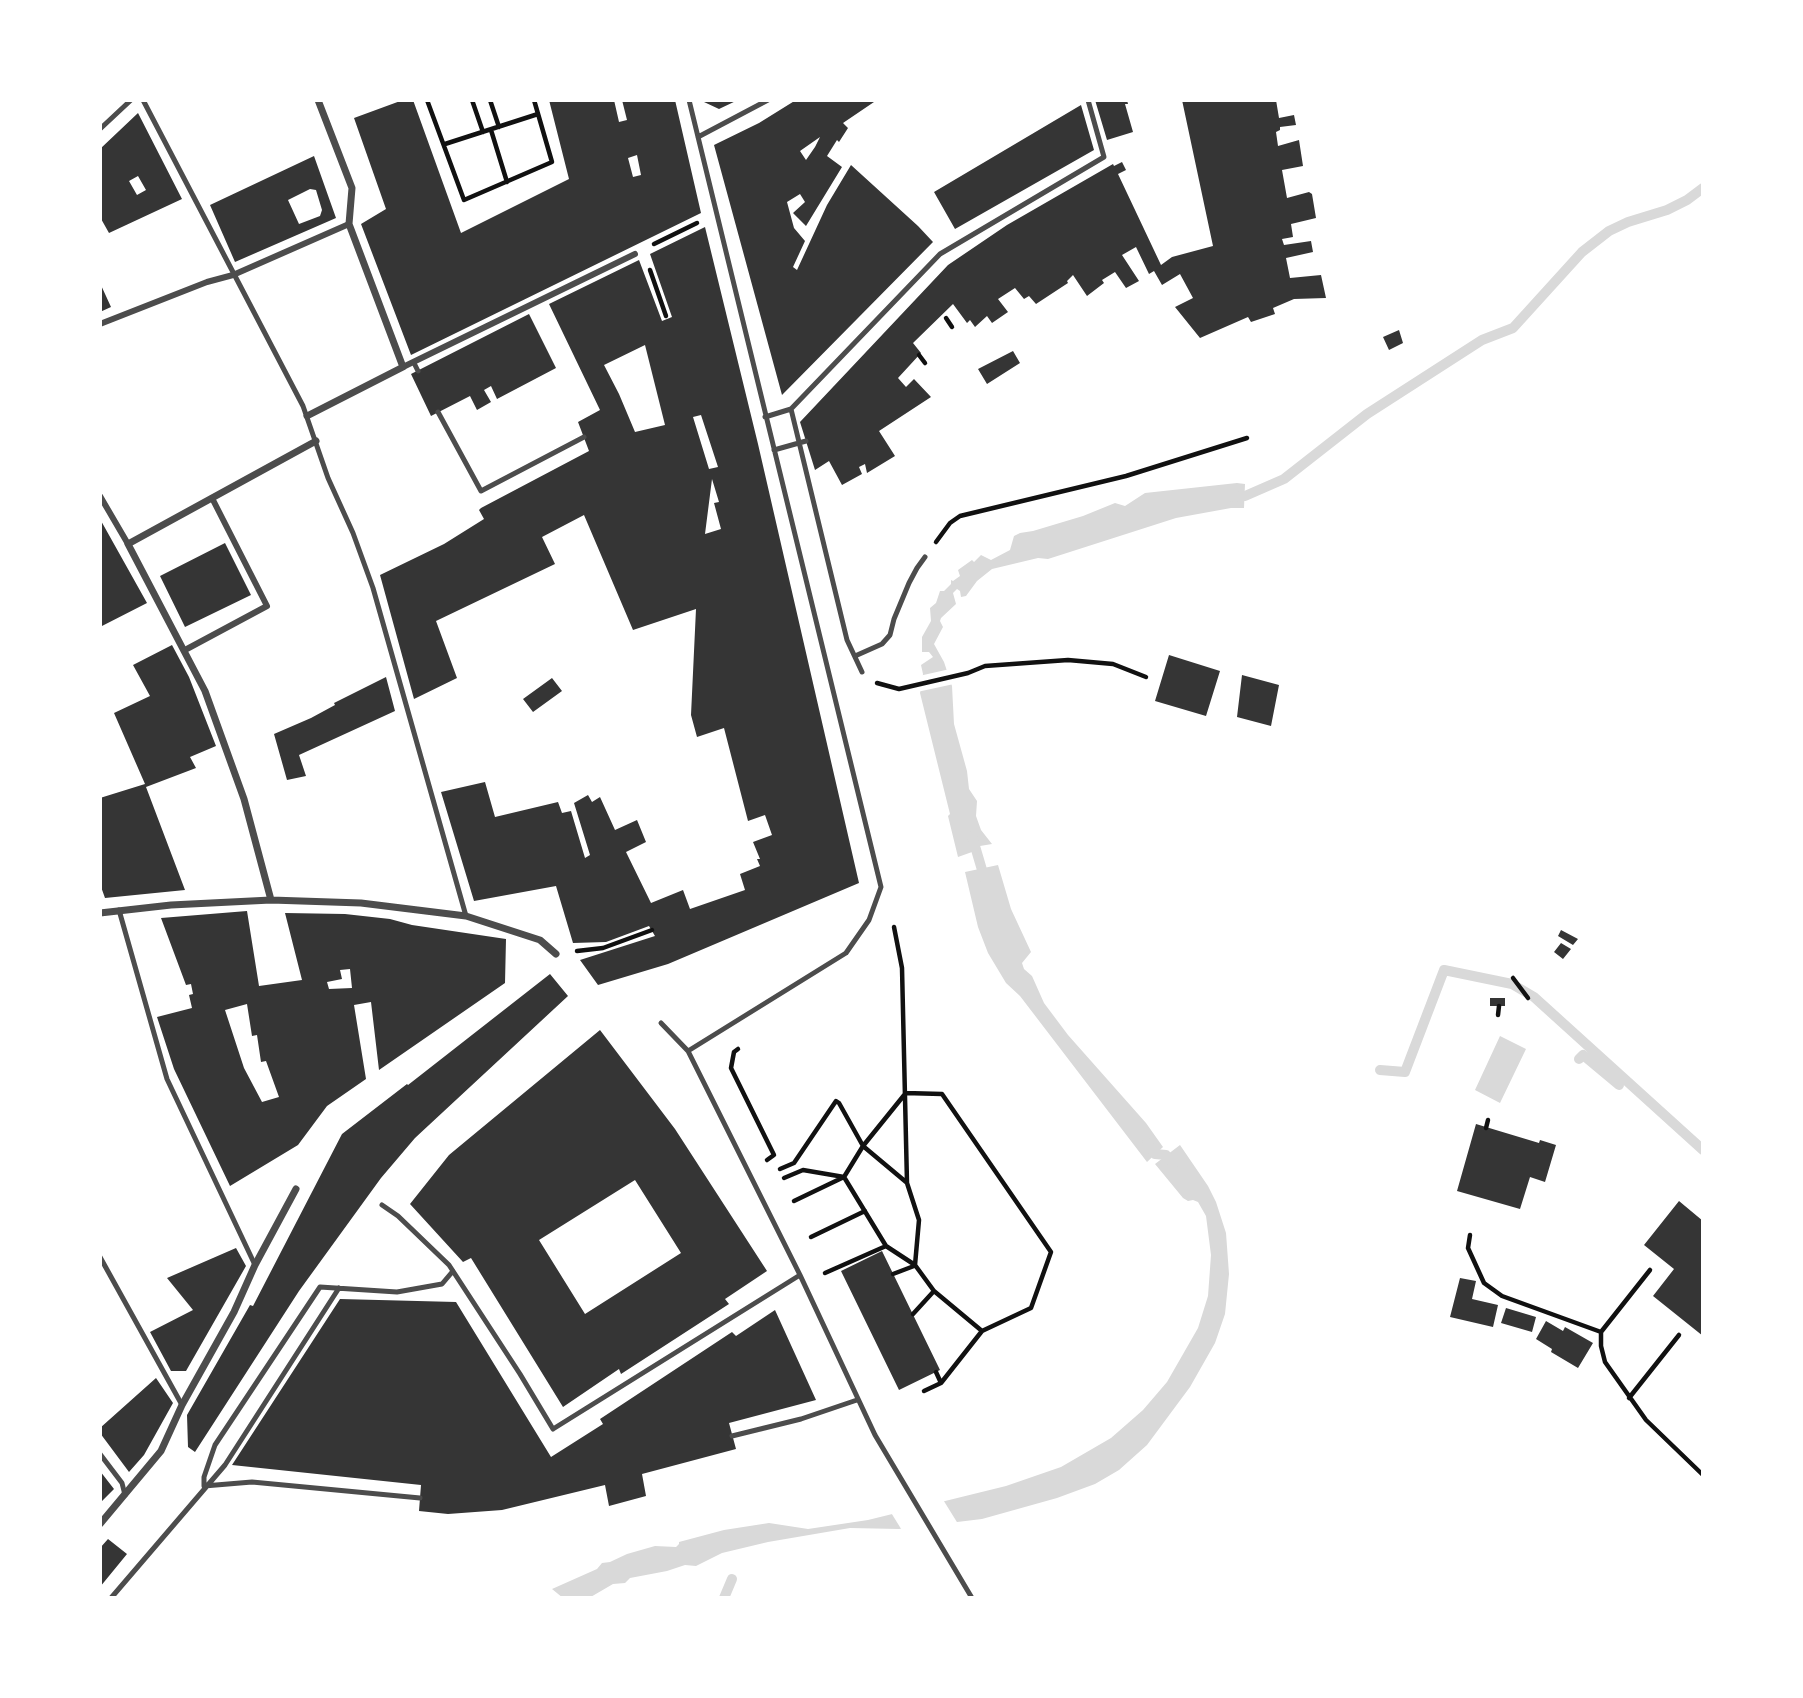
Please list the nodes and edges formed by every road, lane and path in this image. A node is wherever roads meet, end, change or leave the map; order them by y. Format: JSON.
{"nodes":[{"id":1,"x":131,"y":100,"type":"edge"},
{"id":2,"x":143,"y":100,"type":"edge"},
{"id":3,"x":318,"y":100,"type":"edge"},
{"id":4,"x":427,"y":100,"type":"edge"},
{"id":5,"x":472,"y":100,"type":"edge"},
{"id":6,"x":490,"y":100,"type":"edge"},
{"id":7,"x":534,"y":100,"type":"edge"},
{"id":8,"x":689,"y":100,"type":"edge"},
{"id":9,"x":768,"y":100,"type":"edge"},
{"id":10,"x":1088,"y":100,"type":"edge"},
{"id":11,"x":538,"y":114,"type":"junction"},
{"id":12,"x":499,"y":127,"type":"junction"},
{"id":13,"x":100,"y":129,"type":"edge"},
{"id":14,"x":491,"y":130,"type":"junction"},
{"id":15,"x":483,"y":132,"type":"junction"},
{"id":16,"x":698,"y":137,"type":"junction"},
{"id":17,"x":445,"y":144,"type":"junction"},
{"id":18,"x":507,"y":182,"type":"junction"},
{"id":19,"x":349,"y":225,"type":"junction"},
{"id":20,"x":688,"y":228,"type":"dead end"},
{"id":21,"x":663,"y":240,"type":"dead end"},
{"id":22,"x":635,"y":254,"type":"dead end"},
{"id":23,"x":646,"y":260,"type":"dead end"},
{"id":24,"x":233,"y":275,"type":"junction"},
{"id":25,"x":666,"y":316,"type":"dead end"},
{"id":26,"x":946,"y":318,"type":"dead end"},
{"id":27,"x":100,"y":324,"type":"edge"},
{"id":28,"x":952,"y":327,"type":"dead end"},
{"id":29,"x":919,"y":355,"type":"dead end"},
{"id":30,"x":414,"y":363,"type":"junction"},
{"id":31,"x":925,"y":363,"type":"dead end"},
{"id":32,"x":403,"y":367,"type":"junction"},
{"id":33,"x":418,"y":371,"type":"dead end"},
{"id":34,"x":791,"y":409,"type":"junction"},
{"id":35,"x":438,"y":412,"type":"dead end"},
{"id":36,"x":307,"y":416,"type":"junction"},
{"id":37,"x":765,"y":417,"type":"junction"},
{"id":38,"x":584,"y":437,"type":"dead end"},
{"id":39,"x":1247,"y":438,"type":"dead end"},
{"id":40,"x":316,"y":441,"type":"junction"},
{"id":41,"x":803,"y":442,"type":"junction"},
{"id":42,"x":774,"y":450,"type":"junction"},
{"id":43,"x":100,"y":496,"type":"edge"},
{"id":44,"x":212,"y":498,"type":"junction"},
{"id":45,"x":128,"y":544,"type":"junction"},
{"id":46,"x":925,"y":557,"type":"joint"},
{"id":47,"x":185,"y":650,"type":"junction"},
{"id":48,"x":855,"y":656,"type":"junction"},
{"id":49,"x":862,"y":672,"type":"dead end"},
{"id":50,"x":1146,"y":677,"type":"dead end"},
{"id":51,"x":902,"y":688,"type":"dead end"},
{"id":52,"x":271,"y":900,"type":"junction"},
{"id":53,"x":119,"y":910,"type":"junction"},
{"id":54,"x":100,"y":913,"type":"edge"},
{"id":55,"x":466,"y":916,"type":"junction"},
{"id":56,"x":894,"y":927,"type":"dead end"},
{"id":57,"x":652,"y":930,"type":"dead end"},
{"id":58,"x":591,"y":949,"type":"dead end"},
{"id":59,"x":556,"y":954,"type":"dead end"},
{"id":60,"x":1513,"y":978,"type":"dead end"},
{"id":61,"x":1528,"y":998,"type":"dead end"},
{"id":62,"x":1499,"y":1006,"type":"dead end"},
{"id":63,"x":1498,"y":1015,"type":"dead end"},
{"id":64,"x":661,"y":1023,"type":"dead end"},
{"id":65,"x":744,"y":1045,"type":"dead end"},
{"id":66,"x":688,"y":1051,"type":"junction"},
{"id":67,"x":905,"y":1093,"type":"junction"},
{"id":68,"x":1488,"y":1120,"type":"dead end"},
{"id":69,"x":1486,"y":1128,"type":"dead end"},
{"id":70,"x":863,"y":1146,"type":"junction"},
{"id":71,"x":766,"y":1160,"type":"dead end"},
{"id":72,"x":780,"y":1169,"type":"dead end"},
{"id":73,"x":844,"y":1177,"type":"junction"},
{"id":74,"x":784,"y":1178,"type":"dead end"},
{"id":75,"x":907,"y":1183,"type":"junction"},
{"id":76,"x":296,"y":1189,"type":"dead end"},
{"id":77,"x":794,"y":1201,"type":"dead end"},
{"id":78,"x":382,"y":1205,"type":"dead end"},
{"id":79,"x":865,"y":1211,"type":"junction"},
{"id":80,"x":1470,"y":1235,"type":"dead end"},
{"id":81,"x":811,"y":1237,"type":"dead end"},
{"id":82,"x":886,"y":1246,"type":"junction"},
{"id":83,"x":100,"y":1257,"type":"edge"},
{"id":84,"x":255,"y":1265,"type":"junction"},
{"id":85,"x":915,"y":1265,"type":"junction"},
{"id":86,"x":1650,"y":1270,"type":"dead end"},
{"id":87,"x":453,"y":1271,"type":"junction"},
{"id":88,"x":825,"y":1273,"type":"dead end"},
{"id":89,"x":893,"y":1274,"type":"dead end"},
{"id":90,"x":800,"y":1275,"type":"junction"},
{"id":91,"x":339,"y":1288,"type":"junction"},
{"id":92,"x":934,"y":1291,"type":"junction"},
{"id":93,"x":913,"y":1314,"type":"dead end"},
{"id":94,"x":982,"y":1331,"type":"junction"},
{"id":95,"x":1601,"y":1332,"type":"junction"},
{"id":96,"x":1679,"y":1335,"type":"dead end"},
{"id":97,"x":936,"y":1372,"type":"dead end"},
{"id":98,"x":941,"y":1383,"type":"junction"},
{"id":99,"x":924,"y":1391,"type":"dead end"},
{"id":100,"x":1629,"y":1398,"type":"junction"},
{"id":101,"x":857,"y":1400,"type":"junction"},
{"id":102,"x":182,"y":1405,"type":"junction"},
{"id":103,"x":732,"y":1436,"type":"dead end"},
{"id":104,"x":100,"y":1454,"type":"edge"},
{"id":105,"x":1703,"y":1475,"type":"edge"},
{"id":106,"x":204,"y":1486,"type":"junction"},
{"id":107,"x":125,"y":1495,"type":"junction"},
{"id":108,"x":419,"y":1498,"type":"dead end"},
{"id":109,"x":100,"y":1524,"type":"edge"},
{"id":110,"x":111,"y":1598,"type":"edge"},
{"id":111,"x":972,"y":1598,"type":"edge"}],
"edges":[{"from":1,"to":13,"type":"lane"},
{"from":2,"to":24,"type":"lane"},
{"from":3,"to":19,"type":"street"},
{"from":4,"to":17,"type":"path"},
{"from":5,"to":15,"type":"path"},
{"from":6,"to":12,"type":"path"},
{"from":7,"to":11,"type":"path"},
{"from":8,"to":16,"type":"lane"},
{"from":9,"to":16,"type":"lane"},
{"from":10,"to":34,"type":"lane"},
{"from":11,"to":12,"type":"path"},
{"from":11,"to":18,"type":"path"},
{"from":12,"to":14,"type":"path"},
{"from":14,"to":15,"type":"path"},
{"from":14,"to":18,"type":"path"},
{"from":15,"to":17,"type":"path"},
{"from":16,"to":37,"type":"lane"},
{"from":17,"to":18,"type":"path"},
{"from":19,"to":24,"type":"street"},
{"from":19,"to":32,"type":"street"},
{"from":20,"to":21,"type":"path"},
{"from":22,"to":30,"type":"street"},
{"from":23,"to":25,"type":"path"},
{"from":24,"to":27,"type":"street"},
{"from":24,"to":36,"type":"lane"},
{"from":26,"to":28,"type":"path"},
{"from":29,"to":31,"type":"path"},
{"from":30,"to":32,"type":"street"},
{"from":30,"to":33,"type":"lane"},
{"from":32,"to":36,"type":"street"},
{"from":34,"to":37,"type":"lane"},
{"from":34,"to":41,"type":"lane"},
{"from":35,"to":38,"type":"lane"},
{"from":36,"to":40,"type":"lane"},
{"from":37,"to":42,"type":"lane"},
{"from":39,"to":46,"type":"path"},
{"from":40,"to":44,"type":"street"},
{"from":40,"to":55,"type":"lane"},
{"from":41,"to":42,"type":"lane"},
{"from":41,"to":48,"type":"lane"},
{"from":42,"to":66,"type":"lane"},
{"from":43,"to":45,"type":"street"},
{"from":44,"to":45,"type":"street"},
{"from":44,"to":47,"type":"street"},
{"from":45,"to":47,"type":"street"},
{"from":46,"to":48,"type":"lane"},
{"from":47,"to":52,"type":"street"},
{"from":48,"to":49,"type":"lane"},
{"from":50,"to":51,"type":"path"},
{"from":52,"to":53,"type":"street"},
{"from":52,"to":55,"type":"street"},
{"from":53,"to":54,"type":"street"},
{"from":53,"to":84,"type":"lane"},
{"from":55,"to":59,"type":"street"},
{"from":56,"to":67,"type":"path"},
{"from":57,"to":58,"type":"path"},
{"from":60,"to":61,"type":"path"},
{"from":62,"to":63,"type":"path"},
{"from":64,"to":66,"type":"lane"},
{"from":65,"to":71,"type":"path"},
{"from":66,"to":90,"type":"lane"},
{"from":67,"to":70,"type":"path"},
{"from":67,"to":75,"type":"path"},
{"from":67,"to":94,"type":"path"},
{"from":68,"to":69,"type":"path"},
{"from":70,"to":72,"type":"path"},
{"from":70,"to":73,"type":"path"},
{"from":70,"to":75,"type":"path"},
{"from":73,"to":74,"type":"path"},
{"from":73,"to":77,"type":"path"},
{"from":73,"to":79,"type":"path"},
{"from":75,"to":85,"type":"path"},
{"from":76,"to":84,"type":"street"},
{"from":78,"to":87,"type":"lane"},
{"from":79,"to":81,"type":"path"},
{"from":79,"to":82,"type":"path"},
{"from":80,"to":95,"type":"path"},
{"from":82,"to":85,"type":"path"},
{"from":82,"to":88,"type":"path"},
{"from":83,"to":102,"type":"lane"},
{"from":84,"to":102,"type":"street"},
{"from":85,"to":89,"type":"path"},
{"from":85,"to":92,"type":"path"},
{"from":86,"to":95,"type":"path"},
{"from":87,"to":90,"type":"lane"},
{"from":87,"to":91,"type":"lane"},
{"from":90,"to":101,"type":"lane"},
{"from":91,"to":106,"type":"lane"},
{"from":91,"to":106,"type":"lane"},
{"from":92,"to":93,"type":"path"},
{"from":92,"to":94,"type":"path"},
{"from":94,"to":98,"type":"path"},
{"from":95,"to":100,"type":"path"},
{"from":96,"to":100,"type":"path"},
{"from":97,"to":98,"type":"path"},
{"from":98,"to":99,"type":"path"},
{"from":100,"to":105,"type":"path"},
{"from":101,"to":103,"type":"lane"},
{"from":101,"to":111,"type":"lane"},
{"from":102,"to":107,"type":"street"},
{"from":104,"to":107,"type":"lane"},
{"from":106,"to":108,"type":"lane"},
{"from":106,"to":110,"type":"lane"},
{"from":107,"to":109,"type":"street"}]}
